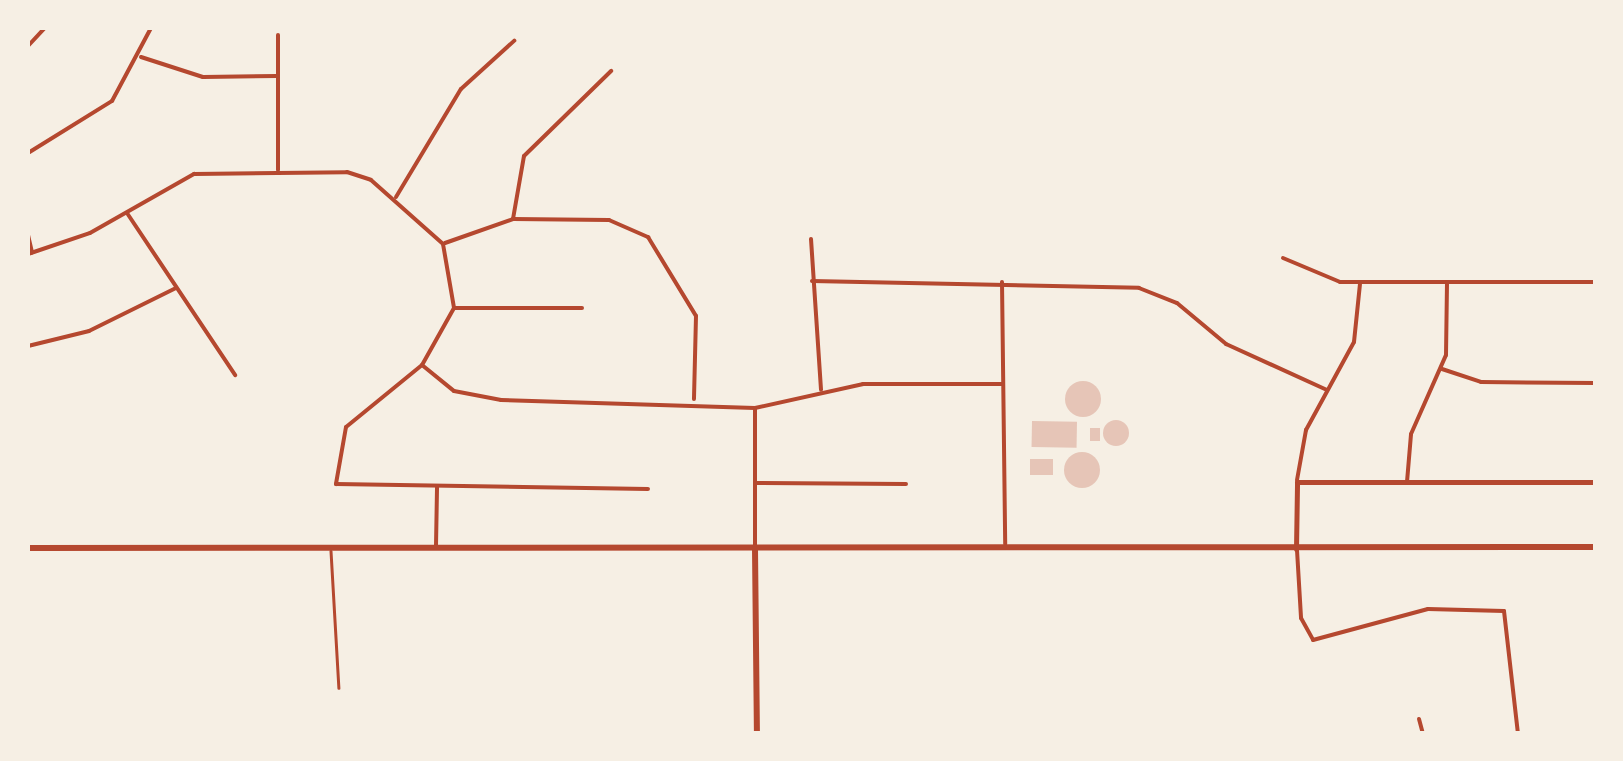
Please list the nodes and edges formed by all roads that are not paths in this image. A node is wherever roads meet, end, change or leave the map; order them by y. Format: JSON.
{"nodes":[{"id":1,"x":45,"y":28,"type":"edge"},
{"id":2,"x":151,"y":28,"type":"edge"},
{"id":3,"x":278,"y":36,"type":"dead end"},
{"id":4,"x":514,"y":41,"type":"dead end"},
{"id":5,"x":28,"y":46,"type":"edge"},
{"id":6,"x":141,"y":57,"type":"junction"},
{"id":7,"x":610,"y":71,"type":"dead end"},
{"id":8,"x":277,"y":76,"type":"junction"},
{"id":9,"x":28,"y":153,"type":"edge"},
{"id":10,"x":278,"y":170,"type":"junction"},
{"id":11,"x":396,"y":197,"type":"junction"},
{"id":12,"x":127,"y":213,"type":"junction"},
{"id":13,"x":513,"y":219,"type":"junction"},
{"id":14,"x":28,"y":234,"type":"edge"},
{"id":15,"x":811,"y":239,"type":"dead end"},
{"id":16,"x":443,"y":244,"type":"junction"},
{"id":17,"x":30,"y":254,"type":"edge"},
{"id":18,"x":1282,"y":258,"type":"dead end"},
{"id":19,"x":812,"y":281,"type":"junction"},
{"id":20,"x":1002,"y":282,"type":"junction"},
{"id":21,"x":1448,"y":282,"type":"junction"},
{"id":22,"x":1596,"y":282,"type":"edge"},
{"id":23,"x":1360,"y":284,"type":"junction"},
{"id":24,"x":176,"y":288,"type":"junction"},
{"id":25,"x":454,"y":308,"type":"junction"},
{"id":26,"x":582,"y":308,"type":"dead end"},
{"id":27,"x":28,"y":346,"type":"edge"},
{"id":28,"x":422,"y":365,"type":"junction"},
{"id":29,"x":1442,"y":369,"type":"junction"},
{"id":30,"x":235,"y":375,"type":"dead end"},
{"id":31,"x":1596,"y":383,"type":"edge"},
{"id":32,"x":1003,"y":384,"type":"junction"},
{"id":33,"x":821,"y":390,"type":"junction"},
{"id":34,"x":1327,"y":390,"type":"junction"},
{"id":35,"x":694,"y":399,"type":"junction"},
{"id":36,"x":755,"y":408,"type":"junction"},
{"id":37,"x":1297,"y":482,"type":"junction"},
{"id":38,"x":1407,"y":482,"type":"junction"},
{"id":39,"x":1596,"y":482,"type":"edge"},
{"id":40,"x":756,"y":484,"type":"junction"},
{"id":41,"x":906,"y":484,"type":"dead end"},
{"id":42,"x":436,"y":486,"type":"junction"},
{"id":43,"x":648,"y":489,"type":"dead end"},
{"id":44,"x":1005,"y":544,"type":"junction"},
{"id":45,"x":28,"y":548,"type":"edge"},
{"id":46,"x":1596,"y":548,"type":"edge"},
{"id":47,"x":331,"y":549,"type":"junction"},
{"id":48,"x":436,"y":549,"type":"junction"},
{"id":49,"x":755,"y":549,"type":"junction"},
{"id":50,"x":1296,"y":549,"type":"junction"},
{"id":51,"x":339,"y":688,"type":"dead end"},
{"id":52,"x":1419,"y":719,"type":"dead end"},
{"id":53,"x":757,"y":734,"type":"edge"},
{"id":54,"x":1423,"y":734,"type":"edge"},
{"id":55,"x":1518,"y":734,"type":"edge"}],
"edges":[{"from":1,"to":5,"type":"street"},
{"from":2,"to":6,"type":"street"},
{"from":3,"to":8,"type":"street"},
{"from":4,"to":11,"type":"street"},
{"from":6,"to":8,"type":"street"},
{"from":6,"to":9,"type":"street"},
{"from":7,"to":13,"type":"street"},
{"from":8,"to":10,"type":"street"},
{"from":10,"to":11,"type":"street"},
{"from":10,"to":12,"type":"street"},
{"from":11,"to":16,"type":"street"},
{"from":12,"to":17,"type":"street"},
{"from":12,"to":24,"type":"street"},
{"from":13,"to":16,"type":"street"},
{"from":13,"to":35,"type":"street"},
{"from":14,"to":17,"type":"street"},
{"from":15,"to":19,"type":"street"},
{"from":16,"to":25,"type":"street"},
{"from":18,"to":23,"type":"street"},
{"from":19,"to":20,"type":"street"},
{"from":19,"to":33,"type":"street"},
{"from":20,"to":32,"type":"street"},
{"from":20,"to":34,"type":"street"},
{"from":21,"to":22,"type":"street"},
{"from":21,"to":23,"type":"street"},
{"from":21,"to":29,"type":"street"},
{"from":23,"to":34,"type":"street"},
{"from":24,"to":27,"type":"street"},
{"from":24,"to":30,"type":"street"},
{"from":25,"to":26,"type":"street"},
{"from":25,"to":28,"type":"street"},
{"from":28,"to":35,"type":"street"},
{"from":28,"to":42,"type":"street"},
{"from":29,"to":31,"type":"street"},
{"from":29,"to":38,"type":"street"},
{"from":32,"to":33,"type":"street"},
{"from":32,"to":44,"type":"street"},
{"from":33,"to":36,"type":"street"},
{"from":34,"to":37,"type":"street"},
{"from":35,"to":36,"type":"street"},
{"from":36,"to":40,"type":"street"},
{"from":37,"to":38,"type":"street"},
{"from":37,"to":50,"type":"street"},
{"from":38,"to":39,"type":"street"},
{"from":40,"to":41,"type":"street"},
{"from":40,"to":49,"type":"street"},
{"from":42,"to":43,"type":"street"},
{"from":42,"to":48,"type":"street"},
{"from":44,"to":49,"type":"main road"},
{"from":44,"to":50,"type":"main road"},
{"from":45,"to":47,"type":"main road"},
{"from":46,"to":50,"type":"main road"},
{"from":47,"to":48,"type":"main road"},
{"from":47,"to":51,"type":"lane"},
{"from":48,"to":49,"type":"main road"},
{"from":49,"to":53,"type":"main road"},
{"from":50,"to":55,"type":"street"},
{"from":52,"to":54,"type":"street"}]}
